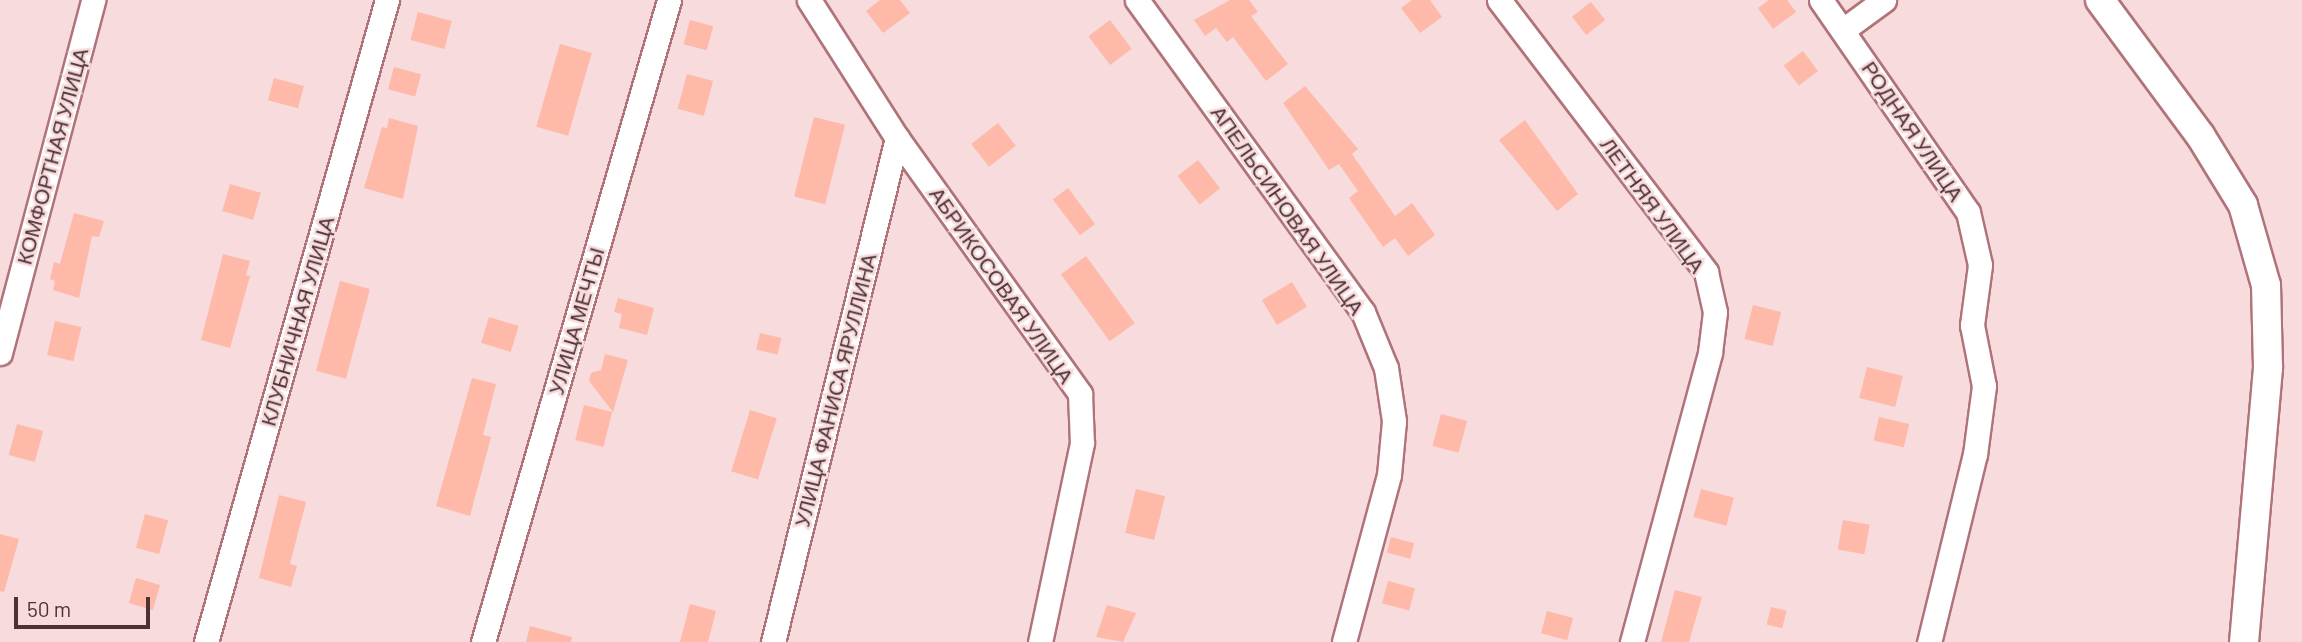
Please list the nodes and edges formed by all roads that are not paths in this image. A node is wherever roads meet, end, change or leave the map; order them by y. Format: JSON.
{"nodes":[{"id":1,"x":93,"y":0,"type":"edge"},
{"id":2,"x":387,"y":0,"type":"edge"},
{"id":3,"x":669,"y":0,"type":"edge"},
{"id":4,"x":809,"y":0,"type":"edge"},
{"id":5,"x":1138,"y":0,"type":"edge"},
{"id":6,"x":1499,"y":0,"type":"edge"},
{"id":7,"x":1821,"y":0,"type":"edge"},
{"id":8,"x":1884,"y":0,"type":"edge"},
{"id":9,"x":2100,"y":0,"type":"edge"},
{"id":10,"x":1843,"y":30,"type":"junction"},
{"id":11,"x":897,"y":138,"type":"junction"},
{"id":12,"x":0,"y":353,"type":"edge"},
{"id":13,"x":206,"y":642,"type":"edge"},
{"id":14,"x":483,"y":642,"type":"edge"},
{"id":15,"x":773,"y":642,"type":"edge"},
{"id":16,"x":1040,"y":642,"type":"edge"},
{"id":17,"x":1344,"y":642,"type":"edge"},
{"id":18,"x":1632,"y":642,"type":"edge"},
{"id":19,"x":1929,"y":642,"type":"edge"},
{"id":20,"x":2244,"y":642,"type":"edge"}],
"edges":[{"from":1,"to":12,"type":"street","name":"КОМФОРТНАЯ УЛИЦА"},
{"from":2,"to":13,"type":"street","name":"КЛУБНИЧНАЯ УЛИЦА"},
{"from":3,"to":14,"type":"street","name":"УЛИЦА МЕЧТЫ"},
{"from":4,"to":11,"type":"street","name":"АБРИКОСОВАЯ УЛИЦА"},
{"from":5,"to":17,"type":"street","name":"АПЕЛЬСИНОВАЯ УЛИЦА"},
{"from":6,"to":18,"type":"street","name":"ЛЕТНЯЯ УЛИЦА"},
{"from":7,"to":10,"type":"street","name":"РОДНАЯ УЛИЦА"},
{"from":8,"to":10,"type":"street"},
{"from":9,"to":20,"type":"main road"},
{"from":10,"to":19,"type":"street","name":"РОДНАЯ УЛИЦА"},
{"from":11,"to":15,"type":"street","name":"УЛИЦА ФАНИСА ЯРУЛЛИНА"},
{"from":11,"to":16,"type":"street","name":"АБРИКОСОВАЯ УЛИЦА"}]}
